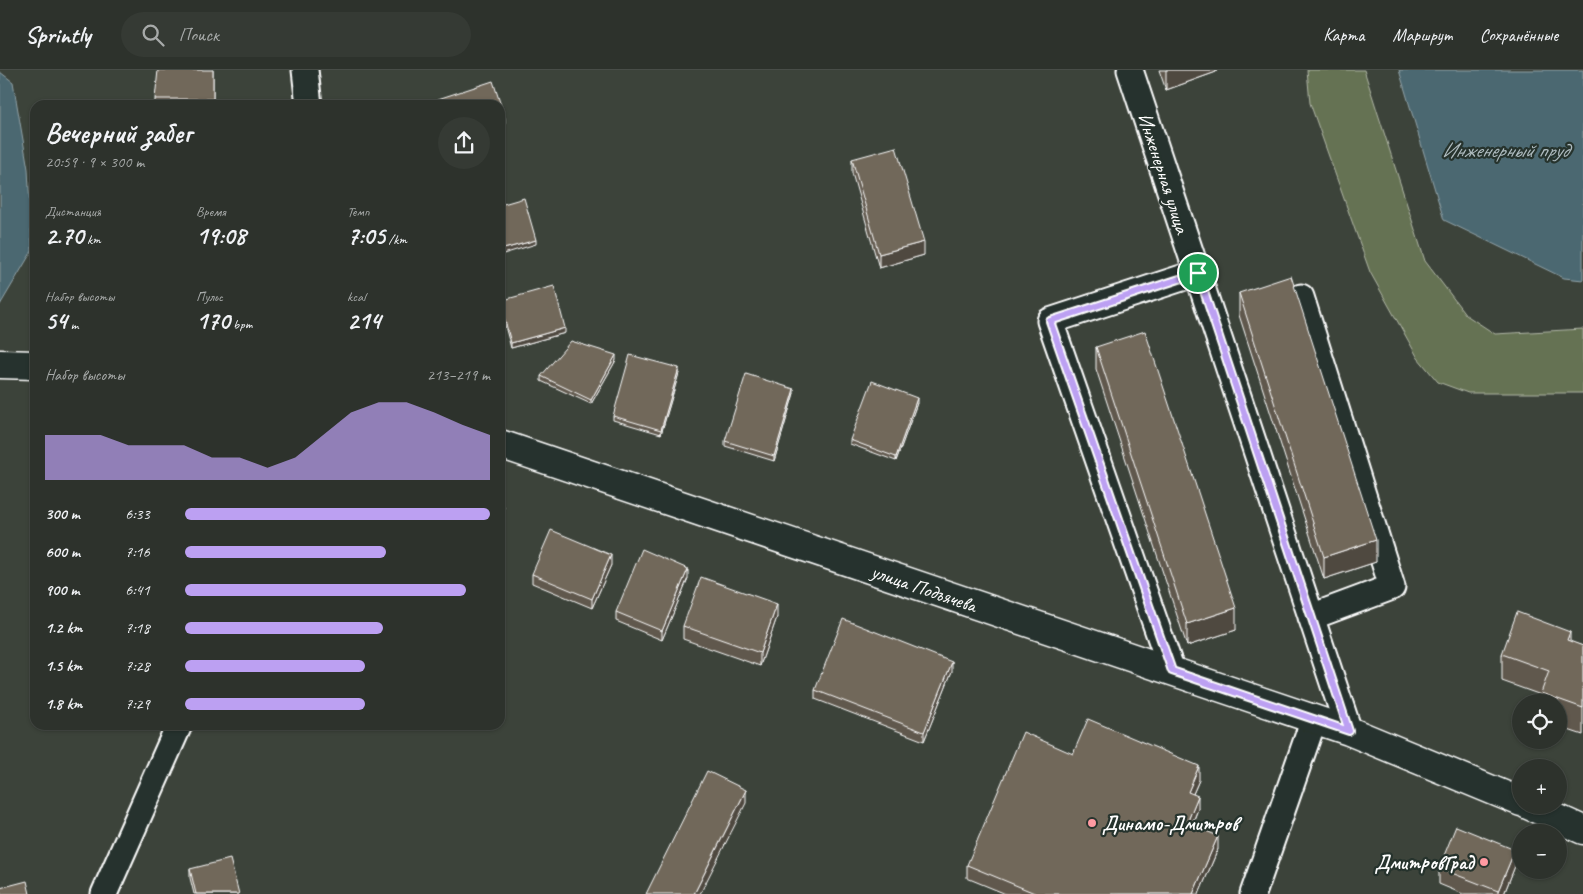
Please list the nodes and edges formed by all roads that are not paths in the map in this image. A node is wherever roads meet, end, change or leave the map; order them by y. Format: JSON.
{"nodes":[{"id":1,"x":305,"y":70,"type":"edge"},
{"id":2,"x":1130,"y":70,"type":"edge"},
{"id":3,"x":308,"y":100,"type":"edge"},
{"id":4,"x":1198,"y":273,"type":"junction"},
{"id":5,"x":1301,"y":297,"type":"dead end"},
{"id":6,"x":0,"y":364,"type":"edge"},
{"id":7,"x":30,"y":365,"type":"edge"},
{"id":8,"x":505,"y":446,"type":"edge"},
{"id":9,"x":1311,"y":617,"type":"junction"},
{"id":10,"x":1172,"y":671,"type":"junction"},
{"id":11,"x":1314,"y":719,"type":"junction"},
{"id":12,"x":177,"y":730,"type":"edge"},
{"id":13,"x":1349,"y":731,"type":"junction"},
{"id":14,"x":1512,"y":798,"type":"edge"},
{"id":15,"x":1548,"y":814,"type":"edge"},
{"id":16,"x":1583,"y":830,"type":"edge"},
{"id":17,"x":104,"y":894,"type":"edge"},
{"id":18,"x":1253,"y":894,"type":"edge"}],
"edges":[{"from":1,"to":3,"type":"street"},
{"from":2,"to":4,"type":"street","name":"Инженерная улица"},
{"from":4,"to":9,"type":"street","name":"Инженерная улица"},
{"from":4,"to":10,"type":"street"},
{"from":5,"to":9,"type":"street"},
{"from":6,"to":7,"type":"main road"},
{"from":8,"to":10,"type":"main road","name":"улица Подъячева"},
{"from":9,"to":13,"type":"street","name":"Инженерная улица"},
{"from":10,"to":11,"type":"main road","name":"улица Подъячева"},
{"from":11,"to":13,"type":"main road","name":"улица Подъячева"},
{"from":11,"to":18,"type":"street"},
{"from":12,"to":17,"type":"street"},
{"from":13,"to":14,"type":"main road","name":"улица Подъячева"},
{"from":15,"to":16,"type":"main road"}]}
